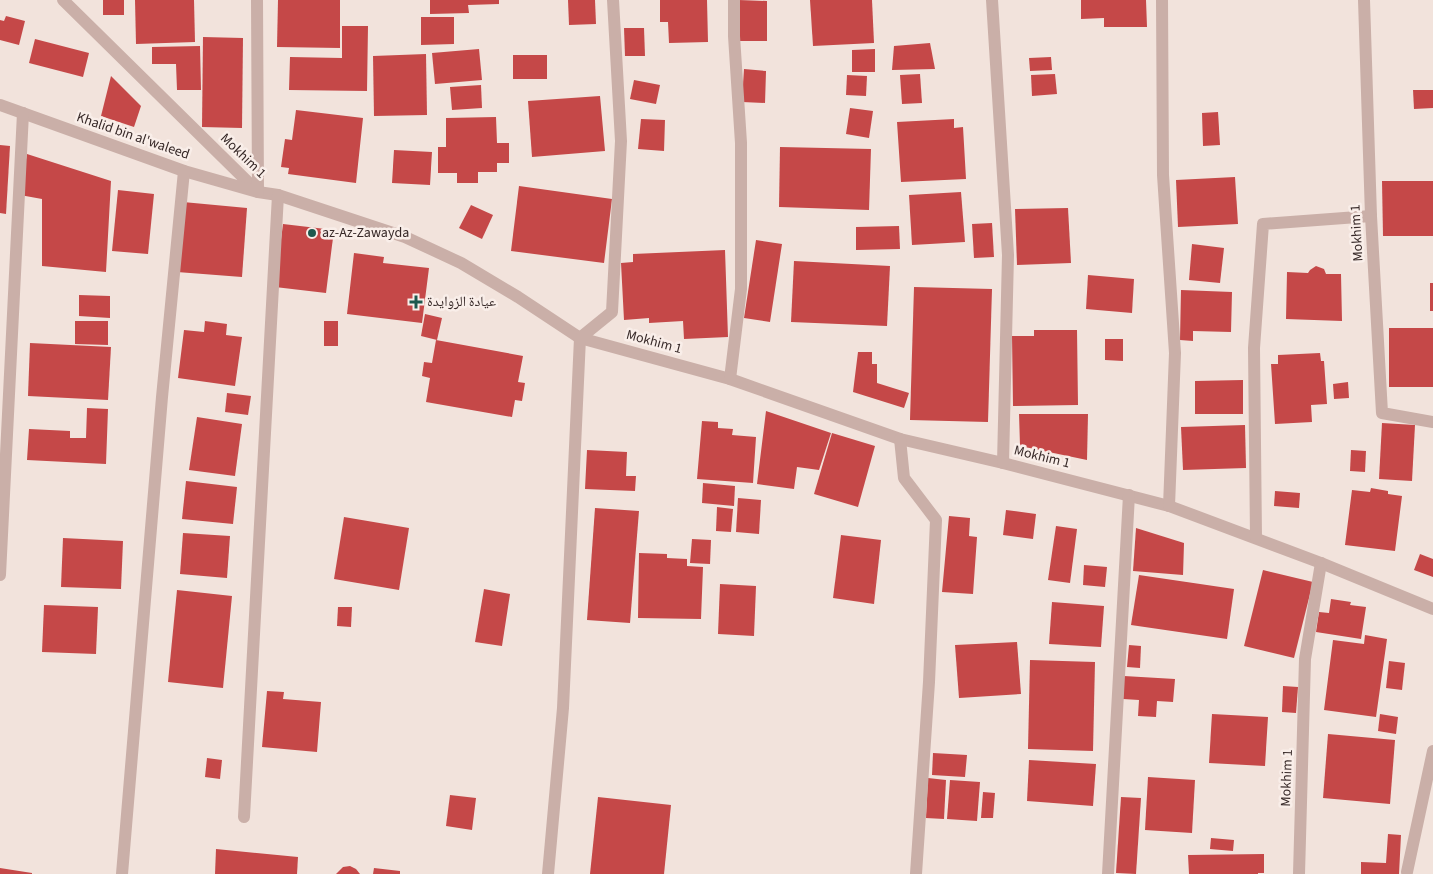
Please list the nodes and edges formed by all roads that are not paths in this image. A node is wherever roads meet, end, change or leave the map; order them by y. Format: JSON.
{"nodes":[{"id":1,"x":63,"y":0,"type":"edge"},
{"id":2,"x":257,"y":0,"type":"edge"},
{"id":3,"x":613,"y":0,"type":"edge"},
{"id":4,"x":734,"y":0,"type":"edge"},
{"id":5,"x":992,"y":0,"type":"edge"},
{"id":6,"x":1162,"y":0,"type":"edge"},
{"id":7,"x":1364,"y":0,"type":"edge"},
{"id":8,"x":0,"y":105,"type":"edge"},
{"id":9,"x":22,"y":113,"type":"junction"},
{"id":10,"x":184,"y":170,"type":"junction"},
{"id":11,"x":258,"y":192,"type":"junction"},
{"id":12,"x":278,"y":195,"type":"junction"},
{"id":13,"x":1371,"y":216,"type":"junction"},
{"id":14,"x":580,"y":338,"type":"junction"},
{"id":15,"x":730,"y":379,"type":"junction"},
{"id":16,"x":1433,"y":422,"type":"edge"},
{"id":17,"x":900,"y":439,"type":"junction"},
{"id":18,"x":1003,"y":463,"type":"junction"},
{"id":19,"x":1129,"y":495,"type":"junction"},
{"id":20,"x":1169,"y":506,"type":"junction"},
{"id":21,"x":1256,"y":538,"type":"junction"},
{"id":22,"x":1321,"y":563,"type":"junction"},
{"id":23,"x":0,"y":575,"type":"edge"},
{"id":24,"x":1433,"y":610,"type":"edge"},
{"id":25,"x":1433,"y":751,"type":"edge"},
{"id":26,"x":244,"y":817,"type":"dead end"},
{"id":27,"x":1407,"y":872,"type":"dead end"},
{"id":28,"x":122,"y":874,"type":"edge"},
{"id":29,"x":548,"y":874,"type":"edge"},
{"id":30,"x":916,"y":874,"type":"edge"},
{"id":31,"x":1108,"y":874,"type":"edge"},
{"id":32,"x":1299,"y":874,"type":"edge"}],
"edges":[{"from":1,"to":11,"type":"street","name":"Mokhim 1"},
{"from":2,"to":11,"type":"street"},
{"from":3,"to":14,"type":"street"},
{"from":4,"to":15,"type":"street"},
{"from":5,"to":18,"type":"street"},
{"from":6,"to":20,"type":"street"},
{"from":7,"to":13,"type":"street","name":"Mokhim 1"},
{"from":8,"to":9,"type":"street","name":"Khalid bin al'waleed"},
{"from":9,"to":10,"type":"street","name":"Khalid bin al'waleed"},
{"from":9,"to":23,"type":"street"},
{"from":10,"to":11,"type":"street","name":"Khalid bin al'waleed"},
{"from":10,"to":28,"type":"street"},
{"from":11,"to":12,"type":"street","name":"Mokhim 1"},
{"from":12,"to":14,"type":"street","name":"Mokhim 1"},
{"from":12,"to":26,"type":"street"},
{"from":13,"to":16,"type":"street","name":"Mokhim 1"},
{"from":13,"to":21,"type":"street"},
{"from":14,"to":15,"type":"street","name":"Mokhim 1"},
{"from":14,"to":29,"type":"street"},
{"from":15,"to":17,"type":"street","name":"Mokhim 1"},
{"from":17,"to":18,"type":"street","name":"Mokhim 1"},
{"from":17,"to":30,"type":"street"},
{"from":18,"to":19,"type":"street","name":"Mokhim 1"},
{"from":19,"to":20,"type":"street","name":"Mokhim 1"},
{"from":19,"to":31,"type":"street"},
{"from":20,"to":21,"type":"street","name":"Mokhim 1"},
{"from":21,"to":22,"type":"street","name":"Mokhim 1"},
{"from":22,"to":24,"type":"street","name":"Mokhim 1"},
{"from":22,"to":32,"type":"street","name":"Mokhim 1"},
{"from":25,"to":27,"type":"street"}]}
